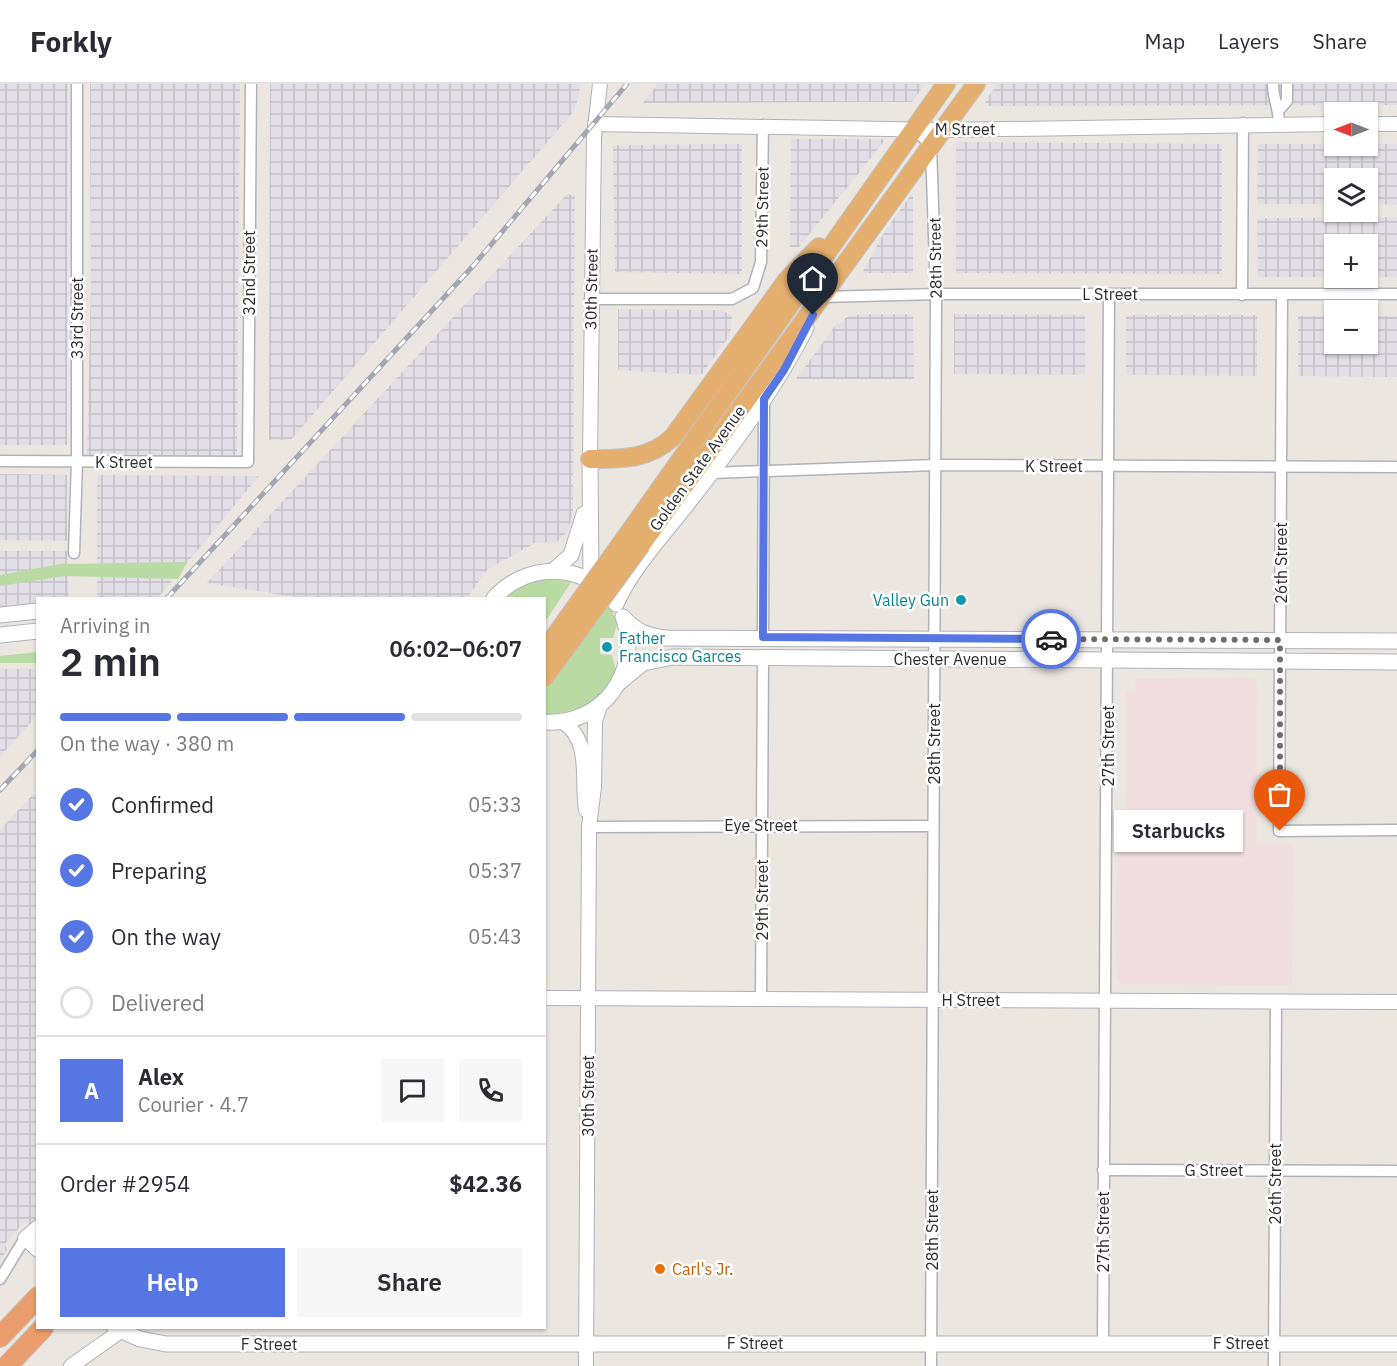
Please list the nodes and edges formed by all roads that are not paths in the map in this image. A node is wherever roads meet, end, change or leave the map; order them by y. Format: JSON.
{"nodes":[{"id":1,"x":77,"y":84,"type":"edge"},
{"id":2,"x":251,"y":84,"type":"edge"},
{"id":3,"x":600,"y":84,"type":"edge"},
{"id":4,"x":946,"y":84,"type":"edge"},
{"id":5,"x":976,"y":84,"type":"edge"},
{"id":6,"x":1273,"y":84,"type":"edge"},
{"id":7,"x":1287,"y":84,"type":"edge"},
{"id":8,"x":1279,"y":116,"type":"junction"},
{"id":9,"x":1324,"y":122,"type":"edge"},
{"id":10,"x":1243,"y":123,"type":"junction"},
{"id":11,"x":595,"y":124,"type":"junction"},
{"id":12,"x":1378,"y":124,"type":"edge"},
{"id":13,"x":1397,"y":124,"type":"edge"},
{"id":14,"x":763,"y":125,"type":"junction"},
{"id":15,"x":914,"y":128,"type":"junction"},
{"id":16,"x":944,"y":130,"type":"junction"},
{"id":17,"x":932,"y":146,"type":"junction"},
{"id":18,"x":855,"y":209,"type":"junction"},
{"id":19,"x":936,"y":294,"type":"junction"},
{"id":20,"x":1109,"y":294,"type":"junction"},
{"id":21,"x":1397,"y":294,"type":"edge"},
{"id":22,"x":1242,"y":295,"type":"junction"},
{"id":23,"x":1282,"y":295,"type":"junction"},
{"id":24,"x":822,"y":297,"type":"junction"},
{"id":25,"x":590,"y":298,"type":"junction"},
{"id":26,"x":764,"y":399,"type":"junction"},
{"id":27,"x":590,"y":459,"type":"junction"},
{"id":28,"x":0,"y":461,"type":"edge"},
{"id":29,"x":77,"y":461,"type":"junction"},
{"id":30,"x":248,"y":462,"type":"joint"},
{"id":31,"x":935,"y":465,"type":"junction"},
{"id":32,"x":1109,"y":466,"type":"junction"},
{"id":33,"x":1281,"y":467,"type":"junction"},
{"id":34,"x":1397,"y":467,"type":"edge"},
{"id":35,"x":763,"y":470,"type":"junction"},
{"id":36,"x":711,"y":473,"type":"junction"},
{"id":37,"x":590,"y":494,"type":"junction"},
{"id":38,"x":635,"y":540,"type":"junction"},
{"id":39,"x":74,"y":553,"type":"dead end"},
{"id":40,"x":554,"y":570,"type":"junction"},
{"id":41,"x":591,"y":580,"type":"junction"},
{"id":42,"x":495,"y":597,"type":"edge"},
{"id":43,"x":619,"y":610,"type":"junction"},
{"id":44,"x":36,"y":611,"type":"edge"},
{"id":45,"x":0,"y":615,"type":"edge"},
{"id":46,"x":36,"y":631,"type":"edge"},
{"id":47,"x":0,"y":635,"type":"edge"},
{"id":48,"x":763,"y":637,"type":"junction"},
{"id":49,"x":934,"y":638,"type":"junction"},
{"id":50,"x":1108,"y":639,"type":"junction"},
{"id":51,"x":1280,"y":640,"type":"junction"},
{"id":52,"x":1397,"y":641,"type":"edge"},
{"id":53,"x":546,"y":649,"type":"edge"},
{"id":54,"x":763,"y":658,"type":"junction"},
{"id":55,"x":934,"y":659,"type":"junction"},
{"id":56,"x":1108,"y":660,"type":"junction"},
{"id":57,"x":1280,"y":661,"type":"junction"},
{"id":58,"x":1397,"y":662,"type":"edge"},
{"id":59,"x":546,"y":675,"type":"edge"},
{"id":60,"x":620,"y":682,"type":"junction"},
{"id":61,"x":600,"y":706,"type":"junction"},
{"id":62,"x":546,"y":722,"type":"edge"},
{"id":63,"x":563,"y":722,"type":"junction"},
{"id":64,"x":762,"y":825,"type":"junction"},
{"id":65,"x":933,"y":825,"type":"junction"},
{"id":66,"x":589,"y":827,"type":"junction"},
{"id":67,"x":1397,"y":830,"type":"edge"},
{"id":68,"x":546,"y":998,"type":"edge"},
{"id":69,"x":588,"y":998,"type":"junction"},
{"id":70,"x":761,"y":999,"type":"junction"},
{"id":71,"x":933,"y":1000,"type":"junction"},
{"id":72,"x":1104,"y":1001,"type":"junction"},
{"id":73,"x":1276,"y":1001,"type":"junction"},
{"id":74,"x":1397,"y":1002,"type":"edge"},
{"id":75,"x":1103,"y":1170,"type":"junction"},
{"id":76,"x":1275,"y":1170,"type":"junction"},
{"id":77,"x":1397,"y":1171,"type":"edge"},
{"id":78,"x":36,"y":1229,"type":"edge"},
{"id":79,"x":24,"y":1238,"type":"junction"},
{"id":80,"x":36,"y":1248,"type":"edge"},
{"id":81,"x":0,"y":1280,"type":"edge"},
{"id":82,"x":36,"y":1299,"type":"edge"},
{"id":83,"x":42,"y":1329,"type":"edge"},
{"id":84,"x":120,"y":1329,"type":"edge"},
{"id":85,"x":0,"y":1337,"type":"edge"},
{"id":86,"x":931,"y":1342,"type":"junction"},
{"id":87,"x":1103,"y":1342,"type":"junction"},
{"id":88,"x":1274,"y":1343,"type":"junction"},
{"id":89,"x":586,"y":1344,"type":"junction"},
{"id":90,"x":1397,"y":1344,"type":"edge"},
{"id":91,"x":7,"y":1366,"type":"edge"},
{"id":92,"x":71,"y":1366,"type":"edge"},
{"id":93,"x":586,"y":1366,"type":"edge"},
{"id":94,"x":931,"y":1366,"type":"edge"},
{"id":95,"x":1274,"y":1366,"type":"edge"}],
"edges":[{"from":1,"to":29,"type":"street","name":"33rd Street"},
{"from":2,"to":30,"type":"street","name":"32nd Street"},
{"from":3,"to":11,"type":"street","name":"30th Street"},
{"from":4,"to":15,"type":"highway","name":"Golden State Avenue"},
{"from":5,"to":16,"type":"highway","name":"Golden State Avenue"},
{"from":6,"to":8,"type":"street"},
{"from":7,"to":8,"type":"street"},
{"from":8,"to":9,"type":"street","name":"M Street"},
{"from":8,"to":10,"type":"street","name":"M Street"},
{"from":10,"to":16,"type":"street","name":"M Street"},
{"from":10,"to":22,"type":"street"},
{"from":11,"to":14,"type":"street","name":"M Street"},
{"from":11,"to":25,"type":"street","name":"30th Street"},
{"from":12,"to":13,"type":"street"},
{"from":14,"to":15,"type":"street","name":"M Street"},
{"from":14,"to":25,"type":"street","name":"29th Street"},
{"from":15,"to":16,"type":"street","name":"M Street"},
{"from":15,"to":17,"type":"street"},
{"from":15,"to":18,"type":"highway","name":"Golden State Avenue"},
{"from":16,"to":17,"type":"highway","name":"Golden State Avenue"},
{"from":17,"to":19,"type":"street","name":"28th Street"},
{"from":17,"to":24,"type":"highway","name":"Golden State Avenue"},
{"from":18,"to":27,"type":"highway"},
{"from":18,"to":38,"type":"highway","name":"Golden State Avenue"},
{"from":19,"to":20,"type":"street","name":"L Street"},
{"from":19,"to":24,"type":"street","name":"L Street"},
{"from":19,"to":31,"type":"street","name":"28th Street"},
{"from":20,"to":22,"type":"street","name":"L Street"},
{"from":20,"to":32,"type":"street","name":"27th Street"},
{"from":21,"to":23,"type":"street","name":"L Street"},
{"from":22,"to":23,"type":"street","name":"L Street"},
{"from":23,"to":33,"type":"street","name":"26th Street"},
{"from":24,"to":26,"type":"main road"},
{"from":24,"to":38,"type":"highway","name":"Golden State Avenue"},
{"from":25,"to":27,"type":"street","name":"30th Street"},
{"from":26,"to":35,"type":"street"},
{"from":26,"to":36,"type":"main road"},
{"from":27,"to":37,"type":"main road","name":"30th Street"},
{"from":28,"to":29,"type":"street","name":"K Street"},
{"from":29,"to":30,"type":"street","name":"K Street"},
{"from":29,"to":39,"type":"street","name":"33rd Street"},
{"from":31,"to":32,"type":"street","name":"K Street"},
{"from":31,"to":35,"type":"street","name":"K Street"},
{"from":31,"to":49,"type":"street","name":"28th Street"},
{"from":32,"to":33,"type":"street","name":"K Street"},
{"from":32,"to":50,"type":"street","name":"27th Street"},
{"from":33,"to":34,"type":"street","name":"K Street"},
{"from":33,"to":51,"type":"street","name":"26th Street"},
{"from":35,"to":36,"type":"street","name":"K Street"},
{"from":35,"to":48,"type":"street"},
{"from":36,"to":43,"type":"main road"},
{"from":37,"to":40,"type":"main road","name":"30th Street"},
{"from":37,"to":41,"type":"main road","name":"30th Street"},
{"from":38,"to":53,"type":"highway","name":"Golden State Avenue","bridge":true},
{"from":38,"to":59,"type":"highway","name":"Golden State Avenue","bridge":true},
{"from":40,"to":41,"type":"main road"},
{"from":40,"to":42,"type":"main road"},
{"from":41,"to":43,"type":"main road","name":"Chester Avenue"},
{"from":43,"to":48,"type":"main road","name":"Chester Avenue"},
{"from":43,"to":60,"type":"main road"},
{"from":44,"to":45,"type":"main road"},
{"from":46,"to":47,"type":"main road"},
{"from":48,"to":49,"type":"main road","name":"Chester Avenue"},
{"from":49,"to":50,"type":"main road","name":"Chester Avenue"},
{"from":49,"to":55,"type":"street","name":"28th Street"},
{"from":50,"to":51,"type":"main road","name":"Chester Avenue"},
{"from":50,"to":56,"type":"street","name":"27th Street"},
{"from":51,"to":52,"type":"main road","name":"Chester Avenue"},
{"from":51,"to":57,"type":"street","name":"26th Street"},
{"from":54,"to":55,"type":"main road","name":"Chester Avenue"},
{"from":54,"to":60,"type":"main road","name":"Chester Avenue"},
{"from":54,"to":64,"type":"street","name":"29th Street"},
{"from":55,"to":56,"type":"main road","name":"Chester Avenue"},
{"from":55,"to":65,"type":"street","name":"28th Street"},
{"from":56,"to":57,"type":"main road","name":"Chester Avenue"},
{"from":56,"to":72,"type":"street","name":"27th Street"},
{"from":57,"to":58,"type":"main road","name":"Chester Avenue"},
{"from":57,"to":67,"type":"street","name":"26th Street"},
{"from":60,"to":61,"type":"main road"},
{"from":61,"to":63,"type":"main road"},
{"from":61,"to":66,"type":"street","name":"30th Street"},
{"from":62,"to":63,"type":"main road"},
{"from":63,"to":66,"type":"street","name":"30th Street"},
{"from":64,"to":65,"type":"street","name":"Eye Street"},
{"from":64,"to":66,"type":"street","name":"Eye Street"},
{"from":64,"to":70,"type":"street","name":"29th Street"},
{"from":65,"to":71,"type":"street","name":"28th Street"},
{"from":66,"to":69,"type":"street","name":"30th Street"},
{"from":68,"to":69,"type":"street","name":"H Street"},
{"from":69,"to":70,"type":"street","name":"H Street"},
{"from":69,"to":89,"type":"street","name":"30th Street"},
{"from":70,"to":71,"type":"street","name":"H Street"},
{"from":71,"to":72,"type":"street","name":"H Street"},
{"from":71,"to":86,"type":"street","name":"28th Street"},
{"from":72,"to":73,"type":"street","name":"H Street"},
{"from":72,"to":75,"type":"street","name":"27th Street"},
{"from":73,"to":74,"type":"street","name":"H Street"},
{"from":73,"to":76,"type":"street","name":"26th Street"},
{"from":75,"to":76,"type":"street","name":"G Street"},
{"from":75,"to":87,"type":"street","name":"27th Street"},
{"from":76,"to":77,"type":"street","name":"G Street"},
{"from":76,"to":88,"type":"street","name":"26th Street"},
{"from":78,"to":79,"type":"street"},
{"from":79,"to":80,"type":"street"},
{"from":79,"to":81,"type":"street"},
{"from":82,"to":85,"type":"highway"},
{"from":83,"to":91,"type":"highway"},
{"from":84,"to":89,"type":"main road","name":"F Street"},
{"from":84,"to":92,"type":"street"},
{"from":86,"to":87,"type":"main road","name":"F Street"},
{"from":86,"to":89,"type":"main road","name":"F Street"},
{"from":86,"to":94,"type":"street","name":"28th Street"},
{"from":87,"to":88,"type":"main road","name":"F Street"},
{"from":88,"to":90,"type":"main road","name":"F Street"},
{"from":88,"to":95,"type":"street","name":"26th Street"},
{"from":89,"to":93,"type":"street","name":"30th Street"}]}
